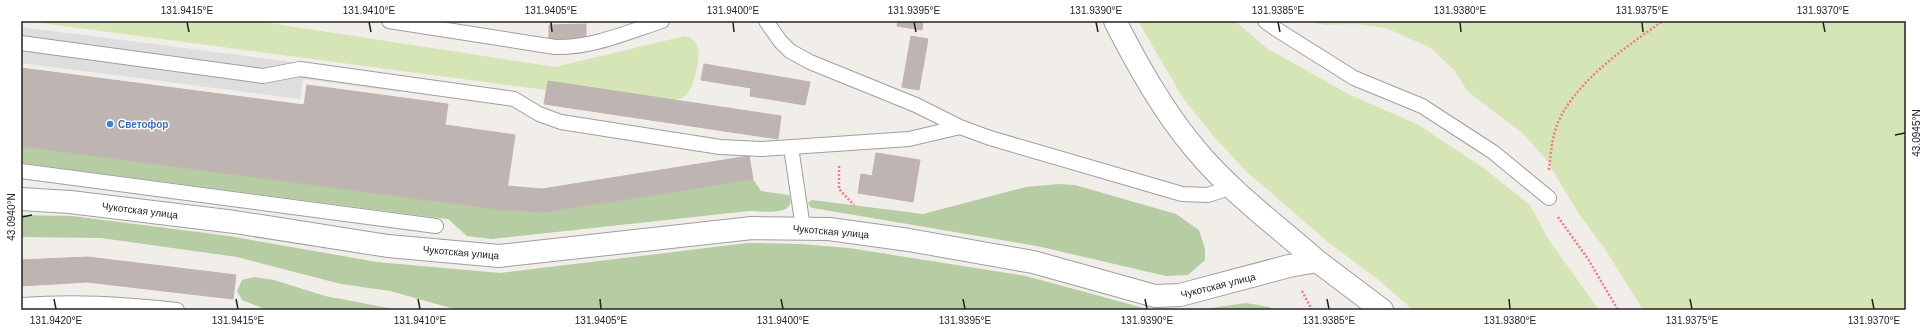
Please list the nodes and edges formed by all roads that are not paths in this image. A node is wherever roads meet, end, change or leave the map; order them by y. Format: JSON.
{"nodes":[{"id":1,"x":388,"y":21,"type":"edge"},
{"id":2,"x":662,"y":21,"type":"edge"},
{"id":3,"x":766,"y":21,"type":"edge"},
{"id":4,"x":1115,"y":21,"type":"edge"},
{"id":5,"x":1266,"y":21,"type":"edge"},
{"id":6,"x":21,"y":43,"type":"edge"},
{"id":7,"x":960,"y":127,"type":"junction"},
{"id":8,"x":791,"y":147,"type":"junction"},
{"id":9,"x":21,"y":171,"type":"edge"},
{"id":10,"x":1232,"y":187,"type":"junction"},
{"id":11,"x":1549,"y":198,"type":"road end"},
{"id":12,"x":21,"y":199,"type":"edge"},
{"id":13,"x":436,"y":226,"type":"dead end"},
{"id":14,"x":803,"y":228,"type":"junction"},
{"id":15,"x":1318,"y":261,"type":"junction"},
{"id":16,"x":21,"y":305,"type":"edge"},
{"id":17,"x":1377,"y":308,"type":"edge"},
{"id":18,"x":177,"y":310,"type":"edge"}],
"edges":[{"from":1,"to":2,"type":"lane"},
{"from":3,"to":7,"type":"lane"},
{"from":4,"to":10,"type":"street"},
{"from":5,"to":11,"type":"lane"},
{"from":6,"to":8,"type":"lane"},
{"from":7,"to":8,"type":"lane"},
{"from":7,"to":10,"type":"lane"},
{"from":8,"to":14,"type":"lane"},
{"from":9,"to":13,"type":"lane"},
{"from":10,"to":15,"type":"street"},
{"from":12,"to":14,"type":"street","name":"Чукотская улица"},
{"from":14,"to":15,"type":"street","name":"Чукотская улица"},
{"from":15,"to":17,"type":"street"},
{"from":16,"to":18,"type":"lane"}]}
